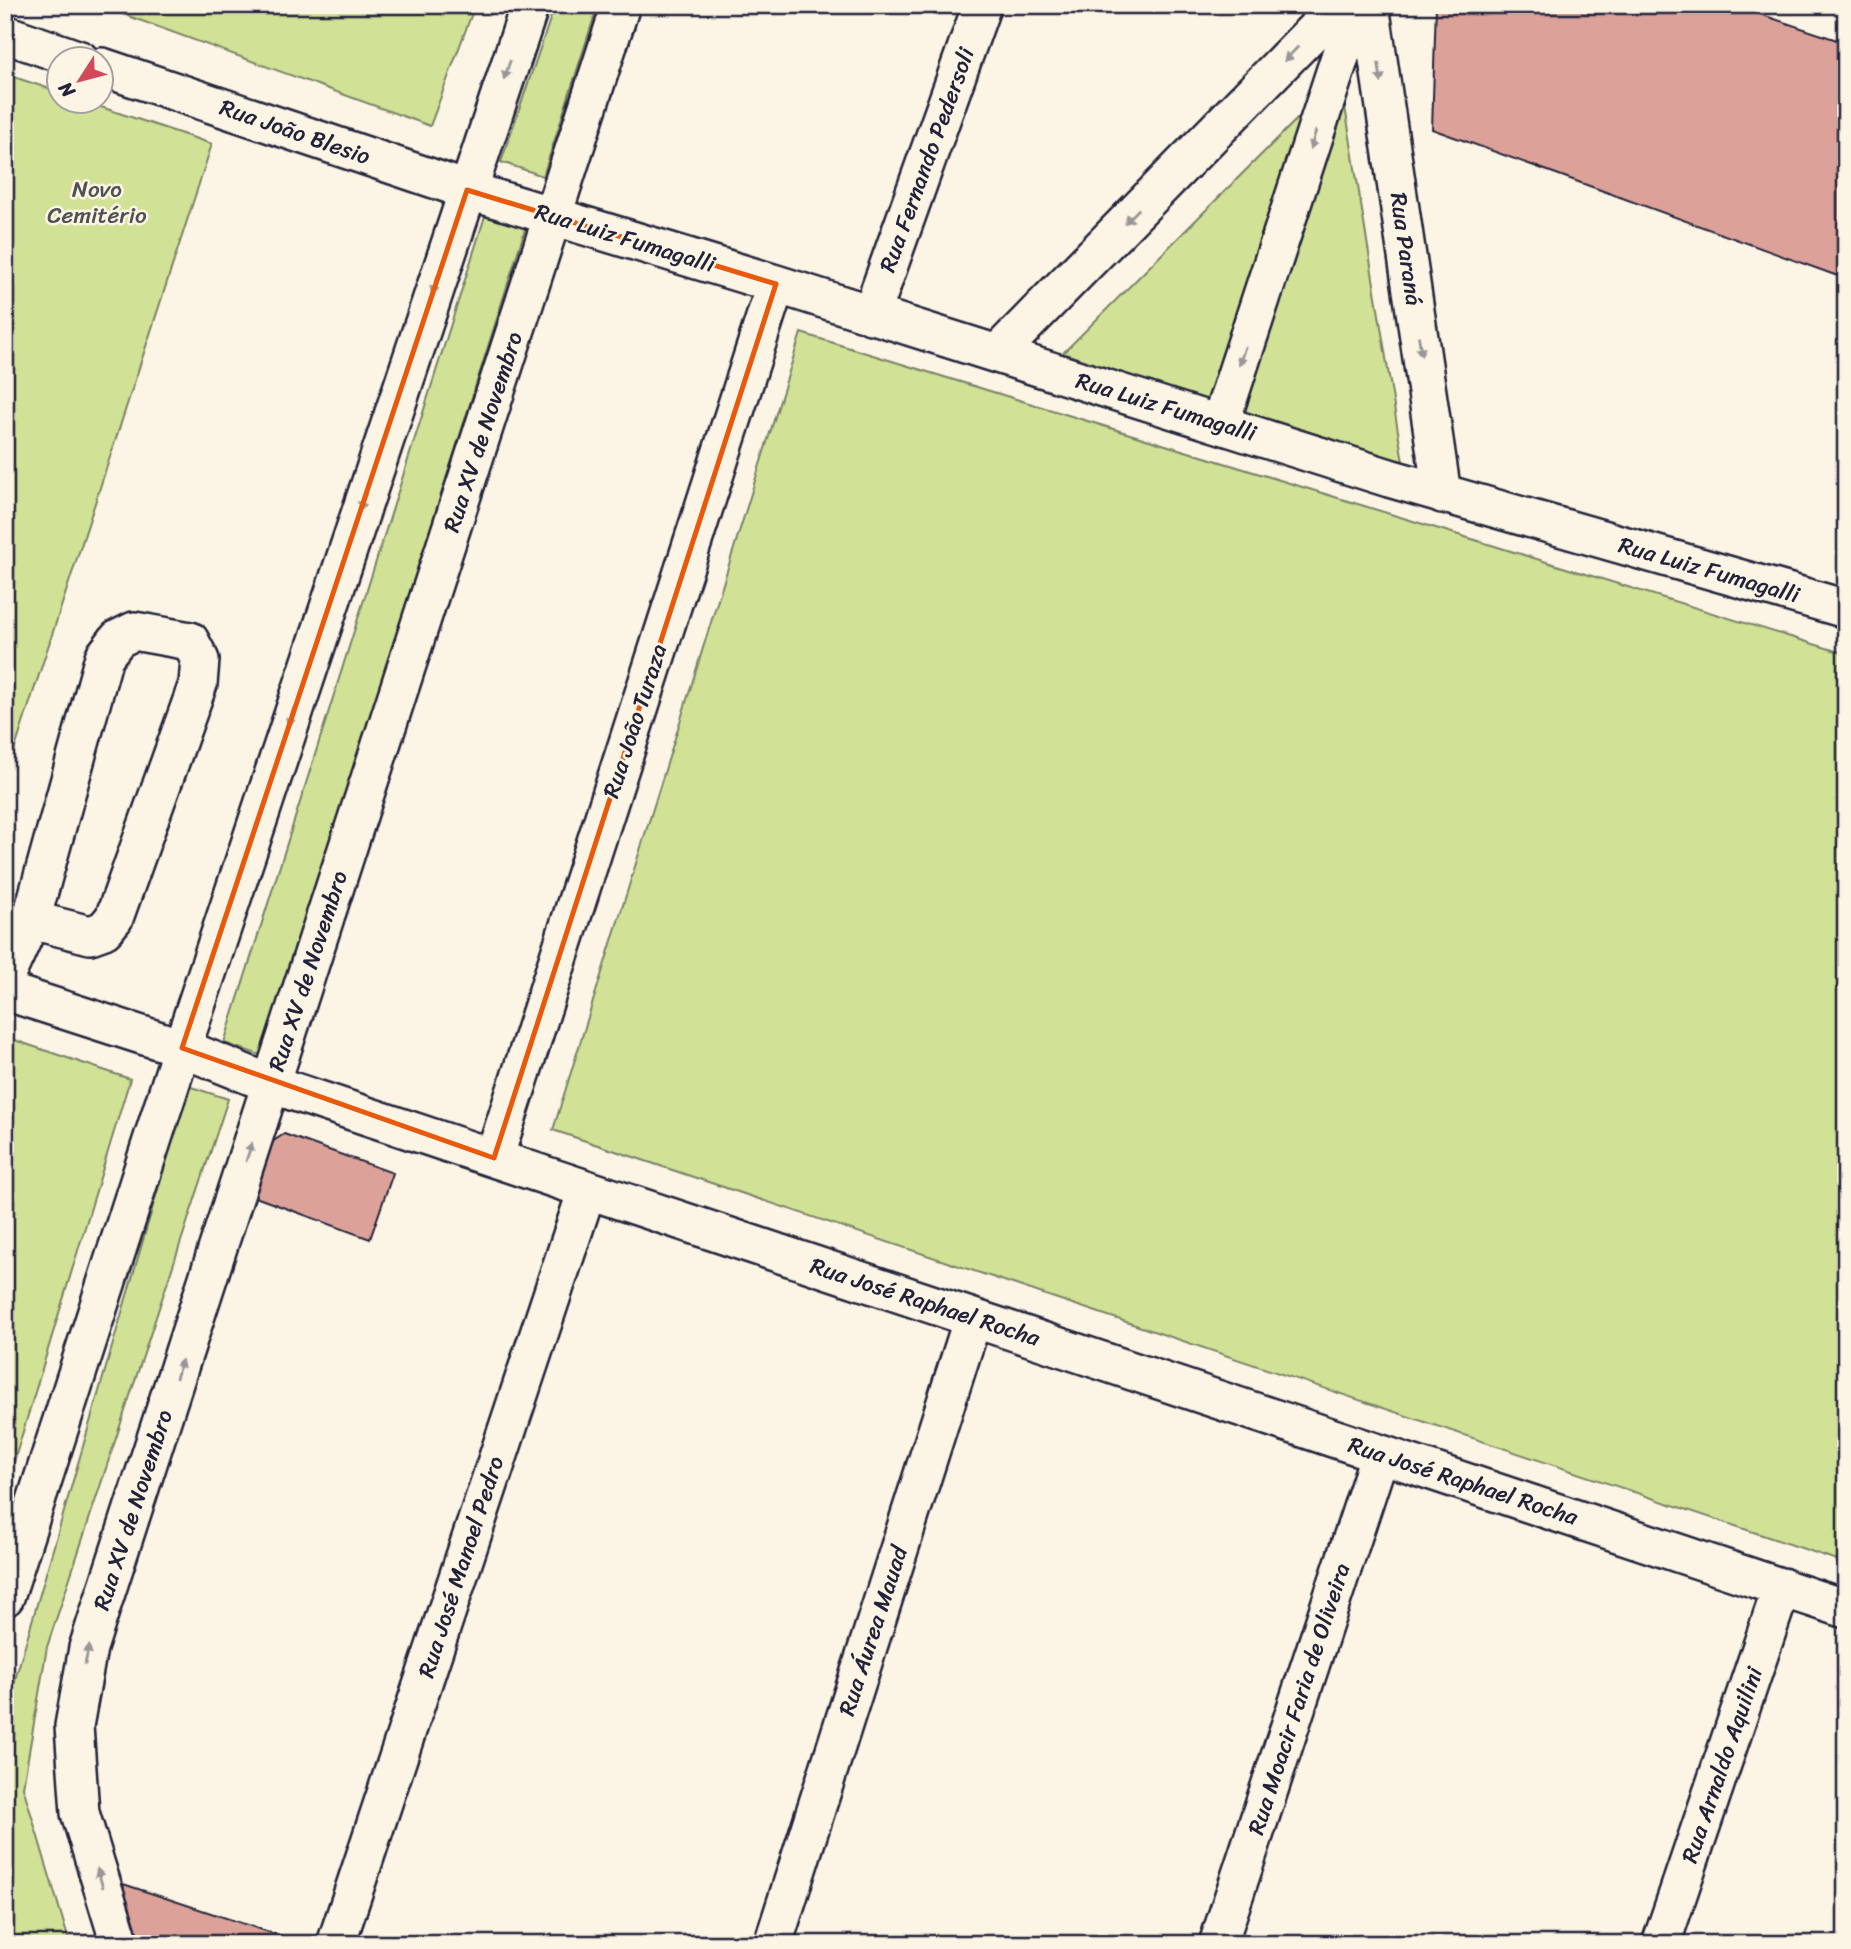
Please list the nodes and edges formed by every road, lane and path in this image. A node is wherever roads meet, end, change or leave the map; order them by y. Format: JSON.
{"nodes":[{"id":1,"x":530,"y":5,"type":"edge"},
{"id":2,"x":621,"y":5,"type":"edge"},
{"id":3,"x":982,"y":5,"type":"edge"},
{"id":4,"x":1339,"y":5,"type":"edge"},
{"id":5,"x":1357,"y":5,"type":"edge"},
{"id":6,"x":1370,"y":5,"type":"edge"},
{"id":7,"x":5,"y":34,"type":"edge"},
{"id":8,"x":46,"y":48,"type":"edge"},
{"id":9,"x":116,"y":72,"type":"edge"},
{"id":10,"x":478,"y":193,"type":"junction"},
{"id":11,"x":553,"y":216,"type":"junction"},
{"id":12,"x":776,"y":284,"type":"junction"},
{"id":13,"x":871,"y":315,"type":"junction"},
{"id":14,"x":997,"y":354,"type":"junction"},
{"id":15,"x":1220,"y":424,"type":"junction"},
{"id":16,"x":1441,"y":494,"type":"junction"},
{"id":17,"x":1845,"y":605,"type":"edge"},
{"id":18,"x":31,"y":920,"type":"junction"},
{"id":19,"x":5,"y":977,"type":"edge"},
{"id":20,"x":5,"y":991,"type":"edge"},
{"id":21,"x":181,"y":1048,"type":"junction"},
{"id":22,"x":271,"y":1084,"type":"junction"},
{"id":23,"x":494,"y":1158,"type":"junction"},
{"id":24,"x":587,"y":1190,"type":"junction"},
{"id":25,"x":973,"y":1318,"type":"junction"},
{"id":26,"x":1380,"y":1454,"type":"junction"},
{"id":27,"x":1782,"y":1587,"type":"junction"},
{"id":28,"x":5,"y":1597,"type":"edge"},
{"id":29,"x":1846,"y":1609,"type":"edge"},
{"id":30,"x":120,"y":1944,"type":"edge"},
{"id":31,"x":336,"y":1944,"type":"edge"},
{"id":32,"x":773,"y":1944,"type":"edge"},
{"id":33,"x":1218,"y":1944,"type":"edge"},
{"id":34,"x":1661,"y":1944,"type":"edge"}],
"edges":[{"from":1,"to":10,"type":"street","one_way":true},
{"from":2,"to":11,"type":"street","name":"Rua XV de Novembro"},
{"from":3,"to":13,"type":"street","name":"Rua Fernando Pedersoli"},
{"from":4,"to":14,"type":"street","one_way":true},
{"from":5,"to":15,"type":"street","one_way":true},
{"from":6,"to":16,"type":"street","name":"Rua Paraná","one_way":true},
{"from":7,"to":8,"type":"street"},
{"from":9,"to":10,"type":"street","name":"Rua João Blesio"},
{"from":10,"to":11,"type":"street","name":"Rua Luiz Fumagalli"},
{"from":10,"to":21,"type":"street","one_way":true},
{"from":11,"to":12,"type":"street","name":"Rua Luiz Fumagalli"},
{"from":11,"to":22,"type":"street","name":"Rua XV de Novembro"},
{"from":12,"to":13,"type":"street","name":"Rua Luiz Fumagalli"},
{"from":12,"to":23,"type":"street","name":"Rua João Turaza"},
{"from":13,"to":14,"type":"street","name":"Rua Luiz Fumagalli"},
{"from":14,"to":15,"type":"street","name":"Rua Luiz Fumagalli"},
{"from":15,"to":16,"type":"street","name":"Rua Luiz Fumagalli"},
{"from":16,"to":17,"type":"street","name":"Rua Luiz Fumagalli"},
{"from":18,"to":18,"type":"street"},
{"from":18,"to":19,"type":"street"},
{"from":20,"to":21,"type":"street","name":"Rua José Raphael Rocha"},
{"from":21,"to":22,"type":"street","name":"Rua José Raphael Rocha"},
{"from":21,"to":28,"type":"street"},
{"from":22,"to":23,"type":"street","name":"Rua José Raphael Rocha"},
{"from":30,"to":22,"type":"street","name":"Rua XV de Novembro","one_way":true},
{"from":23,"to":24,"type":"street","name":"Rua José Raphael Rocha"},
{"from":24,"to":25,"type":"street","name":"Rua José Raphael Rocha"},
{"from":24,"to":31,"type":"street","name":"Rua José Manoel Pedro"},
{"from":25,"to":26,"type":"street","name":"Rua José Raphael Rocha"},
{"from":25,"to":32,"type":"street","name":"Rua Áurea Mauad"},
{"from":26,"to":27,"type":"street","name":"Rua José Raphael Rocha"},
{"from":26,"to":33,"type":"street","name":"Rua Moacir Faria de Oliveira"},
{"from":27,"to":29,"type":"street","name":"Rua José Raphael Rocha"},
{"from":27,"to":34,"type":"street","name":"Rua Arnaldo Aquilini"}]}
